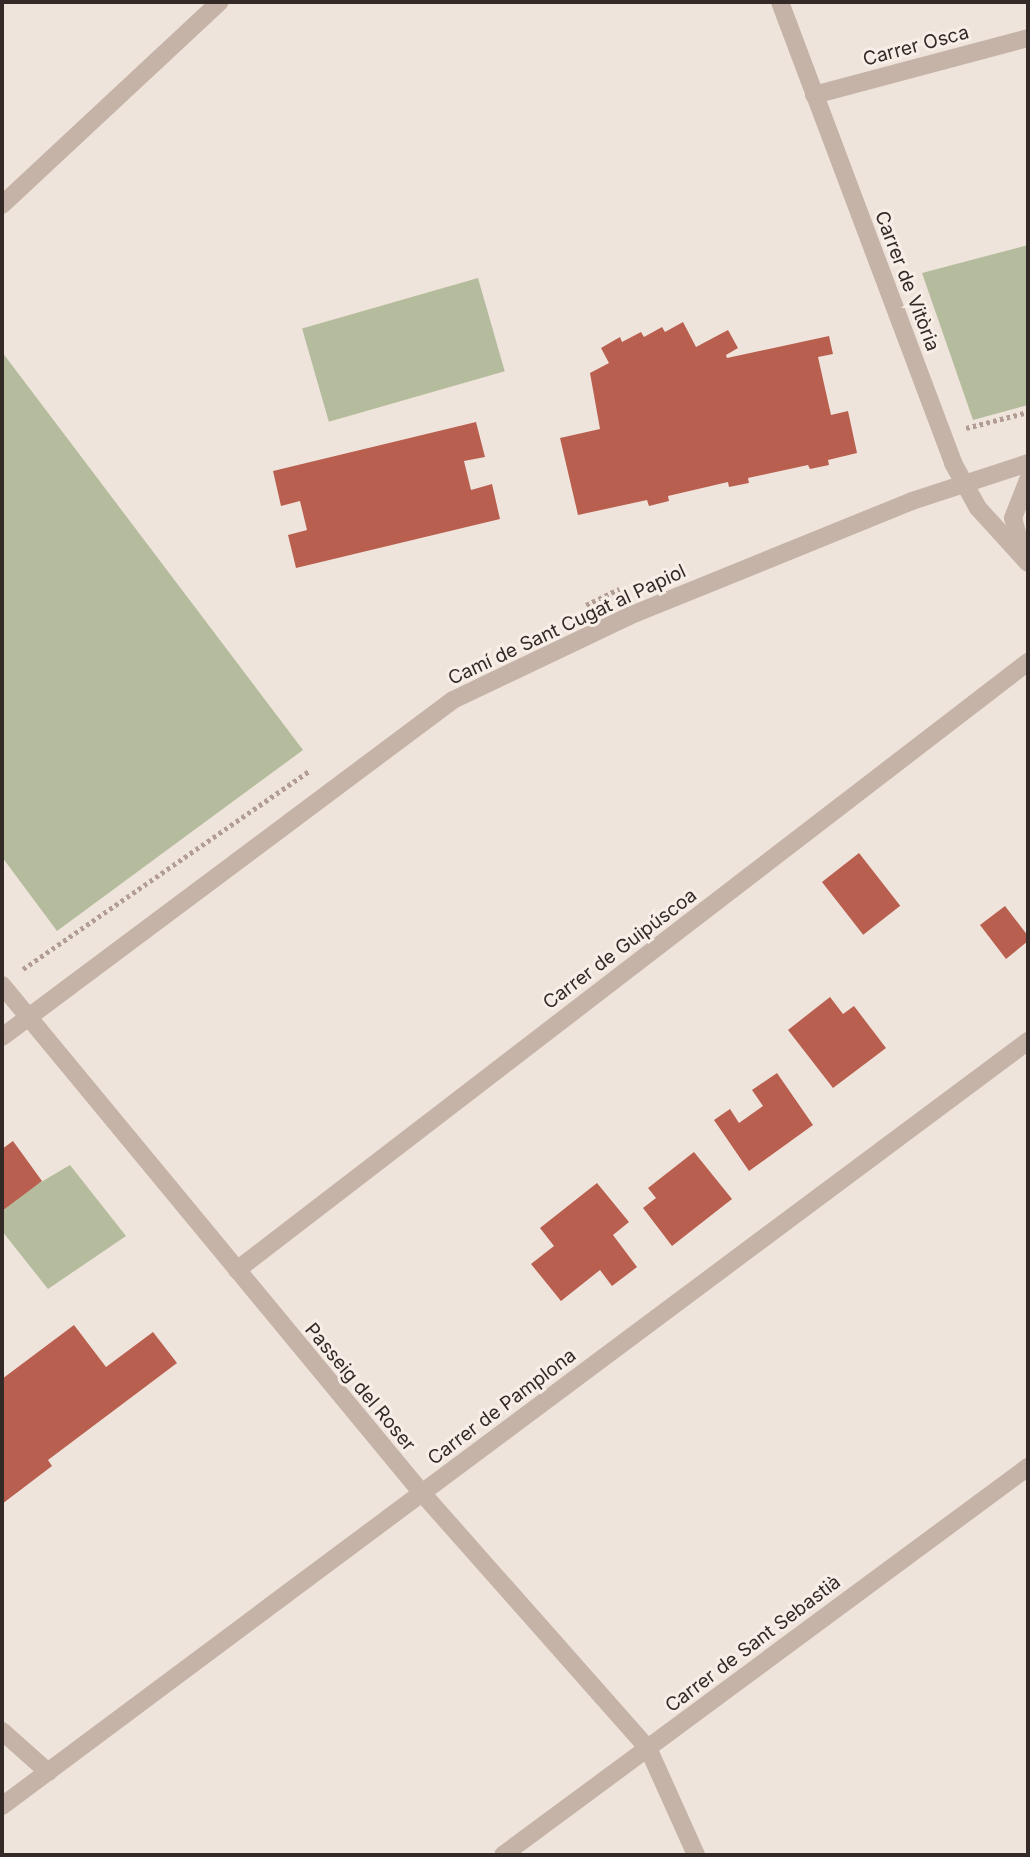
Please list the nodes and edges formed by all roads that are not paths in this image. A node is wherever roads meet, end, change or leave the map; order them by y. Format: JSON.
{"nodes":[{"id":1,"x":220,"y":2,"type":"edge"},
{"id":2,"x":780,"y":2,"type":"edge"},
{"id":3,"x":1028,"y":38,"type":"edge"},
{"id":4,"x":814,"y":95,"type":"junction"},
{"id":5,"x":2,"y":205,"type":"edge"},
{"id":6,"x":1028,"y":463,"type":"edge"},
{"id":7,"x":1028,"y":480,"type":"edge"},
{"id":8,"x":963,"y":482,"type":"junction"},
{"id":9,"x":1026,"y":561,"type":"edge"},
{"id":10,"x":1028,"y":662,"type":"edge"},
{"id":11,"x":7,"y":980,"type":"edge"},
{"id":12,"x":29,"y":1017,"type":"junction"},
{"id":13,"x":2,"y":1037,"type":"edge"},
{"id":14,"x":1028,"y":1041,"type":"edge"},
{"id":15,"x":237,"y":1270,"type":"junction"},
{"id":16,"x":1028,"y":1466,"type":"edge"},
{"id":17,"x":422,"y":1493,"type":"junction"},
{"id":18,"x":2,"y":1731,"type":"edge"},
{"id":19,"x":648,"y":1748,"type":"junction"},
{"id":20,"x":48,"y":1772,"type":"junction"},
{"id":21,"x":2,"y":1806,"type":"edge"},
{"id":22,"x":503,"y":1855,"type":"edge"},
{"id":23,"x":696,"y":1855,"type":"edge"}],
"edges":[{"from":1,"to":5,"type":"street"},
{"from":2,"to":4,"type":"street","name":"Carrer de Vitòria"},
{"from":3,"to":4,"type":"street","name":"Carrer Osca"},
{"from":4,"to":8,"type":"street","name":"Carrer de Vitòria"},
{"from":6,"to":8,"type":"street","name":"Camí de Sant Cugat al Papiol"},
{"from":7,"to":9,"type":"street","name":"Carrer de Vitòria"},
{"from":8,"to":9,"type":"street","name":"Carrer de Vitòria"},
{"from":8,"to":12,"type":"street","name":"Camí de Sant Cugat al Papiol"},
{"from":10,"to":15,"type":"street","name":"Carrer de Guipúscoa"},
{"from":11,"to":12,"type":"street","name":"Passeig del Roser"},
{"from":12,"to":13,"type":"street","name":"Camí de Sant Cugat al Papiol"},
{"from":12,"to":15,"type":"street","name":"Passeig del Roser"},
{"from":14,"to":17,"type":"street","name":"Carrer de Pamplona"},
{"from":15,"to":17,"type":"street","name":"Passeig del Roser"},
{"from":16,"to":19,"type":"street","name":"Carrer de Sant Sebastià"},
{"from":17,"to":19,"type":"street","name":"Passeig del Roser"},
{"from":17,"to":20,"type":"street","name":"Carrer de Pamplona"},
{"from":18,"to":20,"type":"street"},
{"from":19,"to":22,"type":"street","name":"Carrer de Sant Sebastià"},
{"from":19,"to":23,"type":"street","name":"Passeig del Roser"},
{"from":20,"to":21,"type":"street","name":"Carrer de Pamplona"}]}
